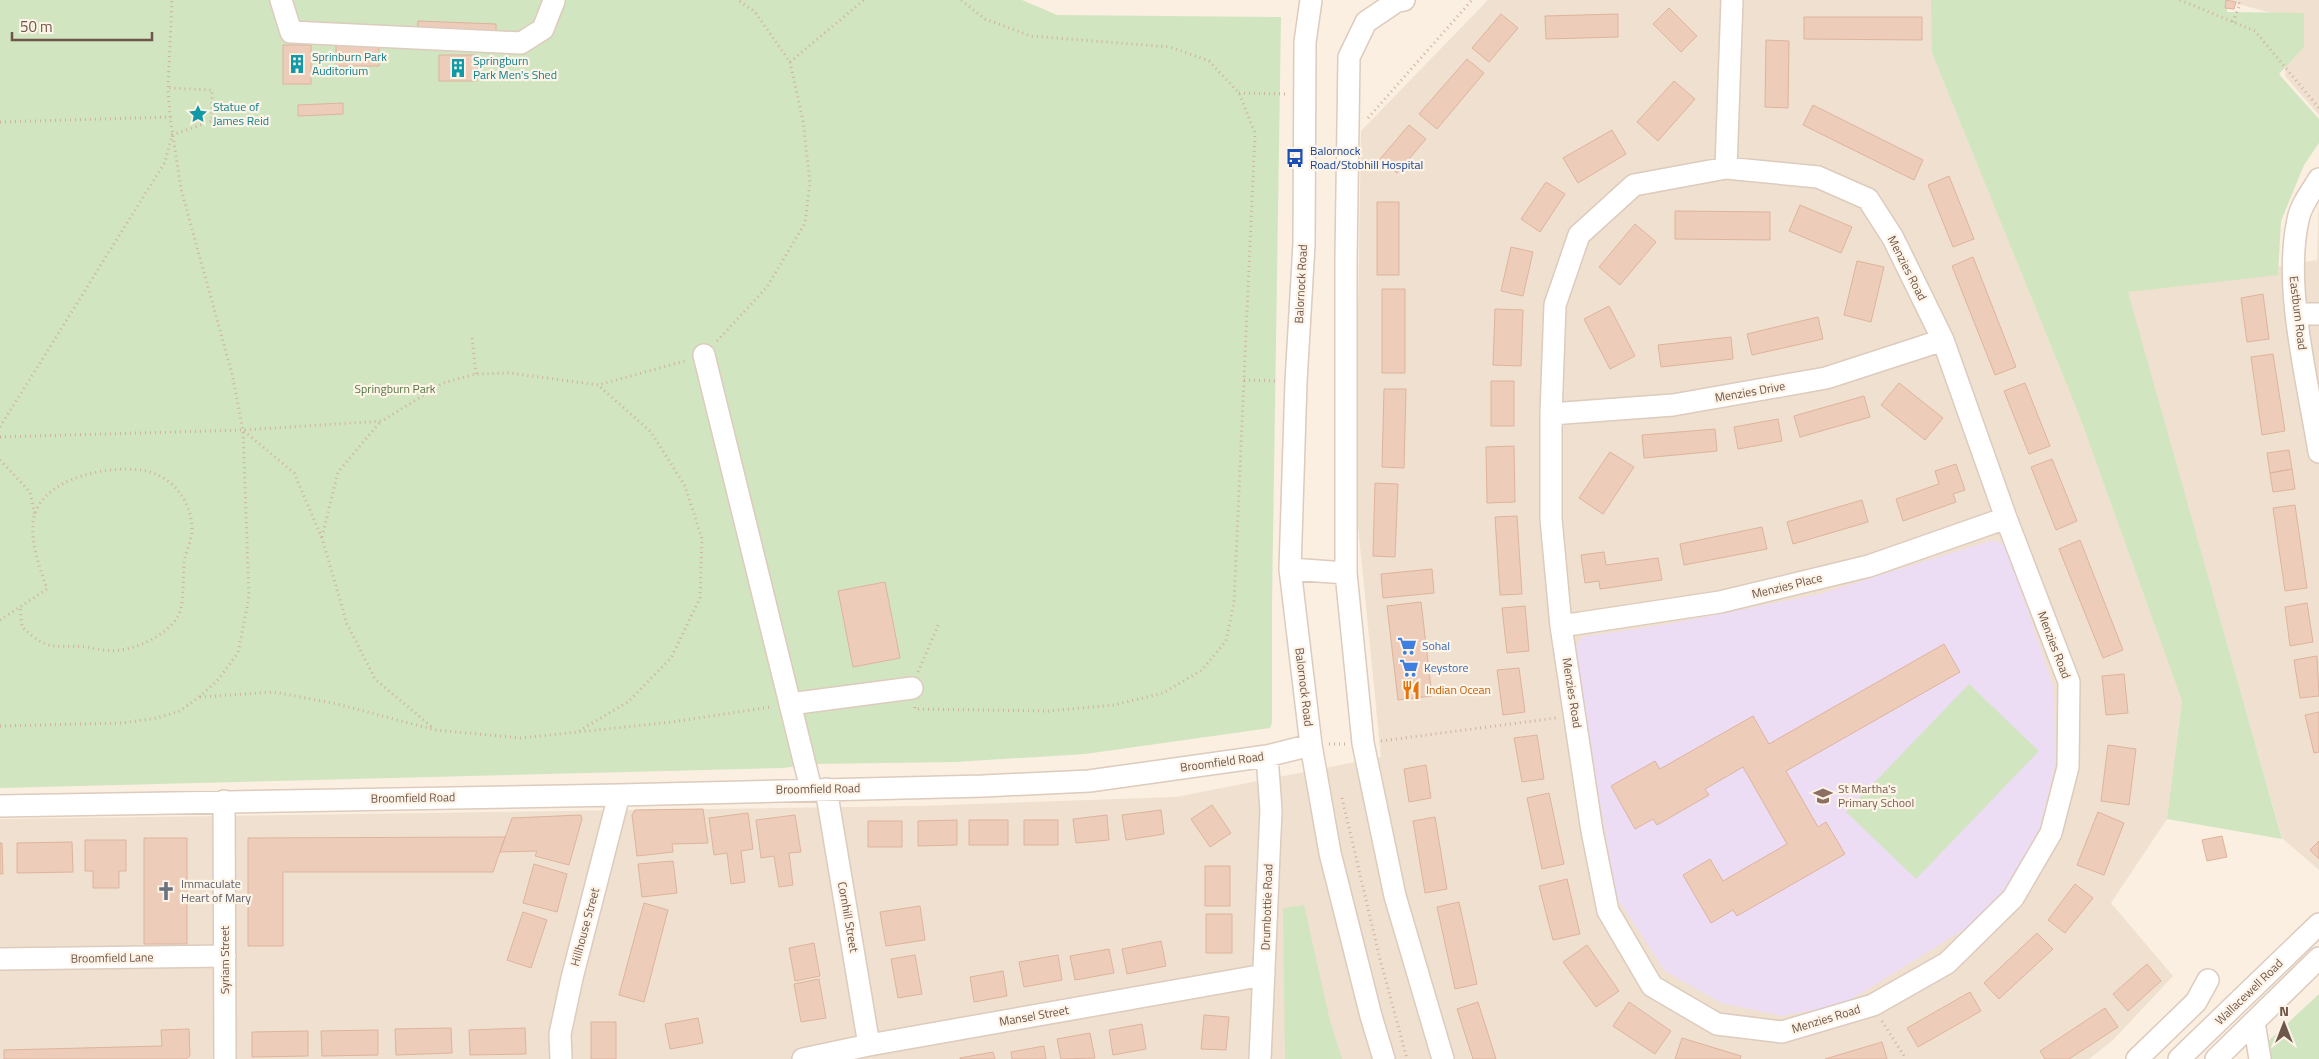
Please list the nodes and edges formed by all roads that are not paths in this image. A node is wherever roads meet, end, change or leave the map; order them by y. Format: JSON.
{"nodes":[{"id":1,"x":281,"y":0,"type":"edge"},
{"id":2,"x":1311,"y":0,"type":"edge"},
{"id":3,"x":1404,"y":0,"type":"edge"},
{"id":4,"x":1732,"y":0,"type":"edge"},
{"id":5,"x":554,"y":1,"type":"edge"},
{"id":6,"x":1726,"y":168,"type":"junction"},
{"id":7,"x":2319,"y":179,"type":"edge"},
{"id":8,"x":2297,"y":314,"type":"junction"},
{"id":9,"x":2319,"y":314,"type":"edge"},
{"id":10,"x":1943,"y":340,"type":"junction"},
{"id":11,"x":704,"y":355,"type":"road end"},
{"id":12,"x":1551,"y":414,"type":"junction"},
{"id":13,"x":2319,"y":452,"type":"edge"},
{"id":14,"x":2006,"y":518,"type":"junction"},
{"id":15,"x":1290,"y":569,"type":"junction"},
{"id":16,"x":1346,"y":573,"type":"junction"},
{"id":17,"x":1561,"y":626,"type":"junction"},
{"id":18,"x":912,"y":688,"type":"road end"},
{"id":19,"x":790,"y":704,"type":"junction"},
{"id":20,"x":1321,"y":745,"type":"junction"},
{"id":21,"x":1266,"y":756,"type":"junction"},
{"id":22,"x":818,"y":789,"type":"junction"},
{"id":23,"x":619,"y":796,"type":"junction"},
{"id":24,"x":224,"y":801,"type":"junction"},
{"id":25,"x":0,"y":806,"type":"edge"},
{"id":26,"x":2319,"y":924,"type":"edge"},
{"id":27,"x":225,"y":956,"type":"junction"},
{"id":28,"x":2319,"y":958,"type":"edge"},
{"id":29,"x":0,"y":959,"type":"edge"},
{"id":30,"x":1264,"y":975,"type":"junction"},
{"id":31,"x":2208,"y":980,"type":"dead end"},
{"id":32,"x":2254,"y":1022,"type":"junction"},
{"id":33,"x":869,"y":1045,"type":"junction"},
{"id":34,"x":225,"y":1059,"type":"edge"},
{"id":35,"x":561,"y":1059,"type":"edge"},
{"id":36,"x":803,"y":1059,"type":"edge"},
{"id":37,"x":1260,"y":1059,"type":"edge"},
{"id":38,"x":1384,"y":1059,"type":"edge"},
{"id":39,"x":1443,"y":1059,"type":"edge"},
{"id":40,"x":2137,"y":1059,"type":"edge"},
{"id":41,"x":2178,"y":1059,"type":"edge"},
{"id":42,"x":2216,"y":1059,"type":"edge"},
{"id":43,"x":2260,"y":1059,"type":"edge"}],
"edges":[{"from":1,"to":5,"type":"street"},
{"from":2,"to":15,"type":"street","name":"Balornock Road"},
{"from":3,"to":16,"type":"street"},
{"from":4,"to":6,"type":"street"},
{"from":6,"to":10,"type":"street","name":"Menzies Road"},
{"from":6,"to":12,"type":"street","name":"Menzies Road"},
{"from":7,"to":8,"type":"street","name":"Eastburn Road"},
{"from":8,"to":9,"type":"street"},
{"from":8,"to":13,"type":"street","name":"Eastburn Road"},
{"from":10,"to":12,"type":"street","name":"Menzies Drive"},
{"from":10,"to":14,"type":"street","name":"Menzies Road"},
{"from":11,"to":19,"type":"street","name":"Cornhill Street"},
{"from":12,"to":17,"type":"street","name":"Menzies Road"},
{"from":14,"to":17,"type":"street","name":"Menzies Place"},
{"from":14,"to":17,"type":"street","name":"Menzies Road"},
{"from":15,"to":16,"type":"street"},
{"from":15,"to":20,"type":"street","name":"Balornock Road"},
{"from":16,"to":39,"type":"street"},
{"from":18,"to":19,"type":"street"},
{"from":19,"to":22,"type":"street","name":"Cornhill Street"},
{"from":20,"to":21,"type":"street","name":"Broomfield Road"},
{"from":20,"to":38,"type":"street"},
{"from":21,"to":22,"type":"street","name":"Broomfield Road"},
{"from":21,"to":30,"type":"street","name":"Drumbottie Road"},
{"from":22,"to":23,"type":"street","name":"Broomfield Road"},
{"from":22,"to":33,"type":"street","name":"Cornhill Street"},
{"from":23,"to":24,"type":"street","name":"Broomfield Road"},
{"from":23,"to":35,"type":"street","name":"Hillhouse Street"},
{"from":24,"to":25,"type":"street","name":"Broomfield Road"},
{"from":24,"to":27,"type":"street","name":"Syriam Street"},
{"from":26,"to":41,"type":"street","name":"Wallacewell Road"},
{"from":27,"to":29,"type":"street","name":"Broomfield Lane"},
{"from":27,"to":34,"type":"street","name":"Syriam Street"},
{"from":28,"to":32,"type":"street","name":"Wallacewell Road"},
{"from":30,"to":33,"type":"street","name":"Mansel Street"},
{"from":30,"to":37,"type":"street","name":"Drumbottie Road"},
{"from":31,"to":40,"type":"street"},
{"from":32,"to":42,"type":"street","name":"Wallacewell Road"},
{"from":32,"to":43,"type":"street"},
{"from":33,"to":36,"type":"street","name":"Mansel Street"}]}
